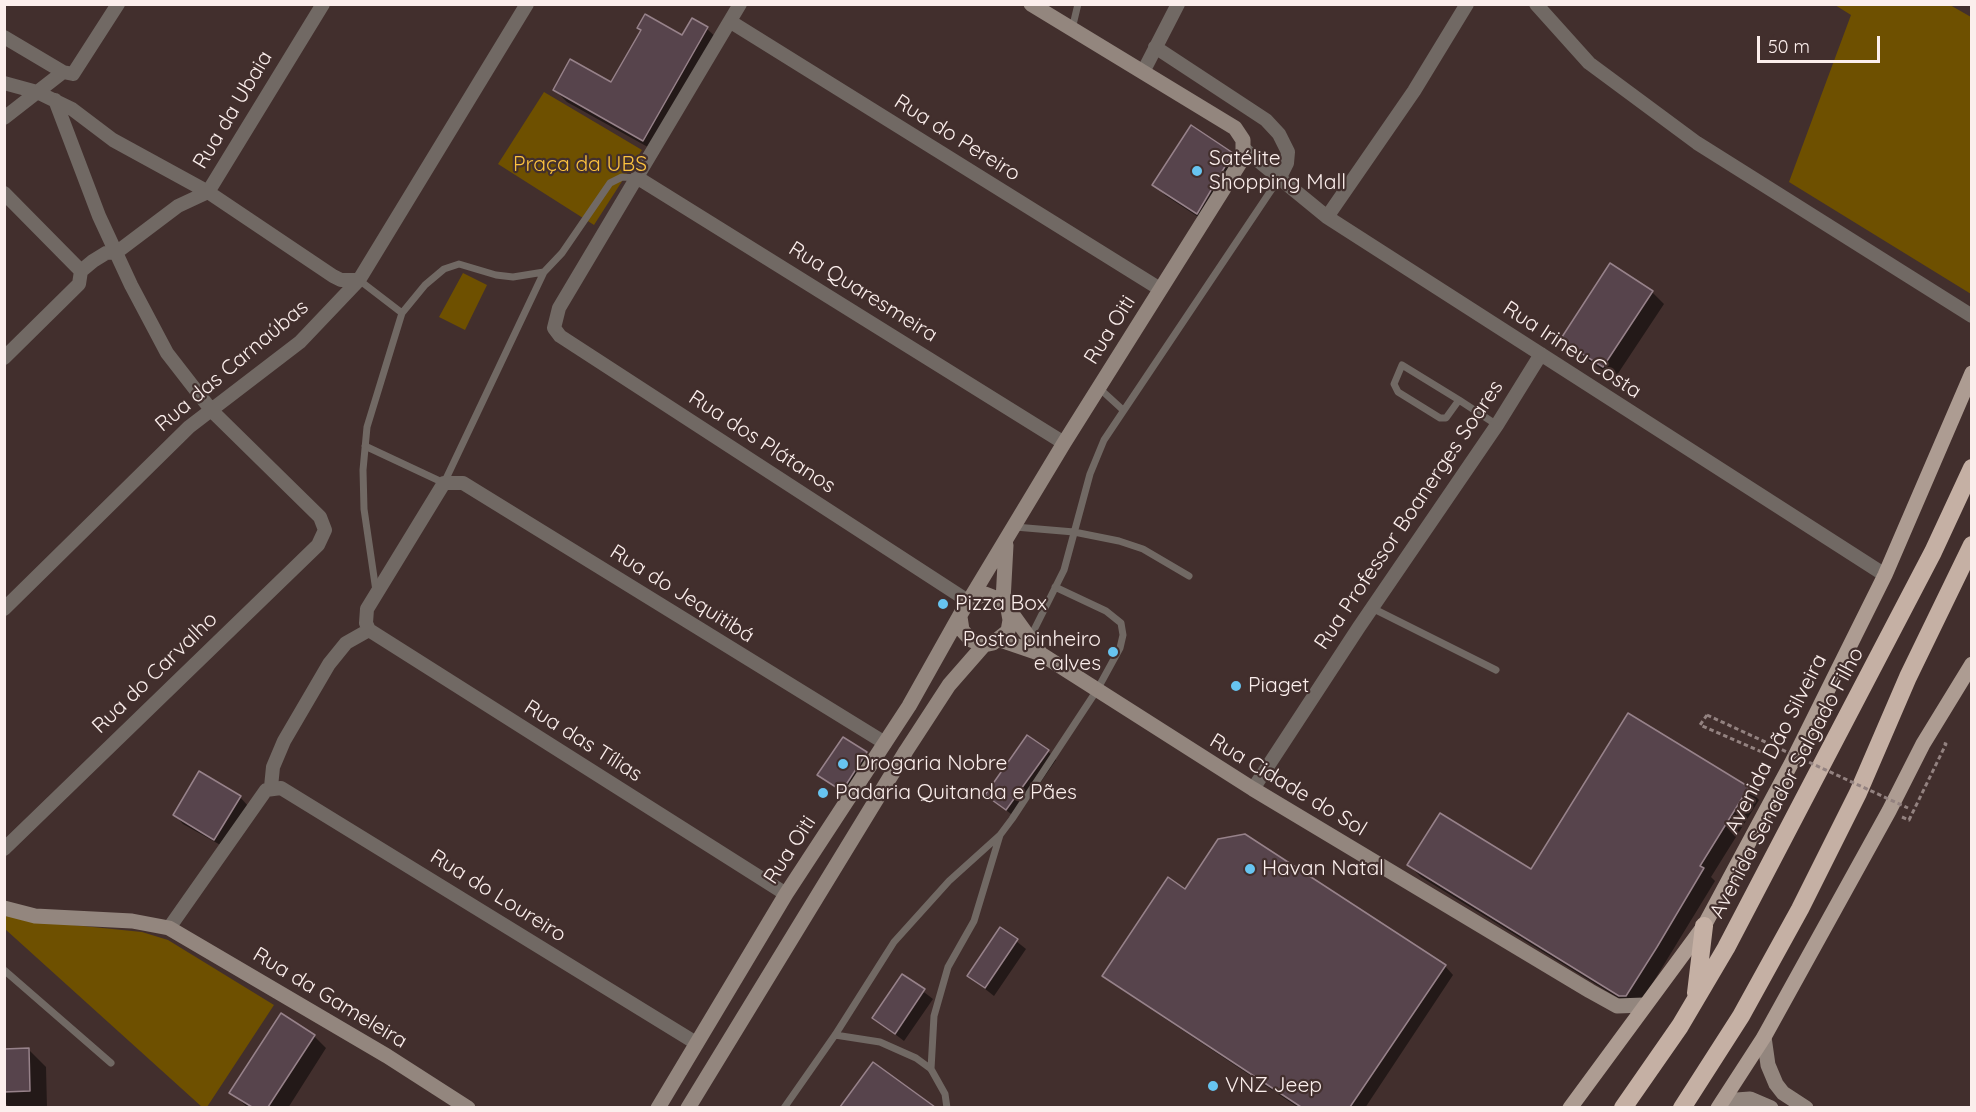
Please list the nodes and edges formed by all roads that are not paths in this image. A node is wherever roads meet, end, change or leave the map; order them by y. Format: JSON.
{"nodes":[{"id":1,"x":118,"y":4,"type":"edge"},
{"id":2,"x":323,"y":4,"type":"edge"},
{"id":3,"x":527,"y":4,"type":"edge"},
{"id":4,"x":740,"y":4,"type":"edge"},
{"id":5,"x":1031,"y":4,"type":"edge"},
{"id":6,"x":1078,"y":4,"type":"edge"},
{"id":7,"x":1178,"y":4,"type":"edge"},
{"id":8,"x":1467,"y":4,"type":"edge"},
{"id":9,"x":1536,"y":4,"type":"edge"},
{"id":10,"x":731,"y":22,"type":"junction"},
{"id":11,"x":1072,"y":30,"type":"junction"},
{"id":12,"x":4,"y":38,"type":"edge"},
{"id":13,"x":1155,"y":47,"type":"junction"},
{"id":14,"x":1143,"y":72,"type":"junction"},
{"id":15,"x":66,"y":73,"type":"junction"},
{"id":16,"x":4,"y":83,"type":"edge"},
{"id":17,"x":37,"y":92,"type":"junction"},
{"id":18,"x":55,"y":100,"type":"junction"},
{"id":19,"x":4,"y":118,"type":"edge"},
{"id":20,"x":1243,"y":145,"type":"junction"},
{"id":21,"x":1280,"y":177,"type":"junction"},
{"id":22,"x":638,"y":178,"type":"junction"},
{"id":23,"x":208,"y":192,"type":"junction"},
{"id":24,"x":4,"y":194,"type":"edge"},
{"id":25,"x":1327,"y":216,"type":"junction"},
{"id":26,"x":117,"y":252,"type":"junction"},
{"id":27,"x":81,"y":271,"type":"junction"},
{"id":28,"x":544,"y":272,"type":"junction"},
{"id":29,"x":359,"y":280,"type":"junction"},
{"id":30,"x":1160,"y":289,"type":"junction"},
{"id":31,"x":402,"y":313,"type":"junction"},
{"id":32,"x":1971,"y":316,"type":"edge"},
{"id":33,"x":1541,"y":354,"type":"junction"},
{"id":34,"x":4,"y":358,"type":"edge"},
{"id":35,"x":1971,"y":373,"type":"edge"},
{"id":36,"x":1099,"y":388,"type":"junction"},
{"id":37,"x":1459,"y":400,"type":"junction"},
{"id":38,"x":1123,"y":410,"type":"junction"},
{"id":39,"x":212,"y":411,"type":"junction"},
{"id":40,"x":1497,"y":425,"type":"junction"},
{"id":41,"x":1064,"y":443,"type":"junction"},
{"id":42,"x":365,"y":446,"type":"junction"},
{"id":43,"x":1971,"y":468,"type":"edge"},
{"id":44,"x":450,"y":482,"type":"junction"},
{"id":45,"x":1015,"y":527,"type":"junction"},
{"id":46,"x":1074,"y":532,"type":"junction"},
{"id":47,"x":1006,"y":542,"type":"junction"},
{"id":48,"x":1971,"y":544,"type":"edge"},
{"id":49,"x":1885,"y":575,"type":"junction"},
{"id":50,"x":1189,"y":576,"type":"dead end"},
{"id":51,"x":1055,"y":587,"type":"junction"},
{"id":52,"x":376,"y":594,"type":"junction"},
{"id":53,"x":969,"y":600,"type":"junction"},
{"id":54,"x":1006,"y":605,"type":"junction"},
{"id":55,"x":4,"y":609,"type":"edge"},
{"id":56,"x":1372,"y":609,"type":"junction"},
{"id":57,"x":960,"y":617,"type":"junction"},
{"id":58,"x":367,"y":623,"type":"junction"},
{"id":59,"x":1000,"y":640,"type":"junction"},
{"id":60,"x":1029,"y":640,"type":"junction"},
{"id":61,"x":984,"y":645,"type":"junction"},
{"id":62,"x":1041,"y":654,"type":"junction"},
{"id":63,"x":1971,"y":664,"type":"edge"},
{"id":64,"x":1496,"y":670,"type":"dead end"},
{"id":65,"x":1097,"y":690,"type":"junction"},
{"id":66,"x":885,"y":744,"type":"junction"},
{"id":67,"x":273,"y":787,"type":"junction"},
{"id":68,"x":1253,"y":789,"type":"junction"},
{"id":69,"x":1000,"y":835,"type":"junction"},
{"id":70,"x":4,"y":849,"type":"edge"},
{"id":71,"x":786,"y":894,"type":"junction"},
{"id":72,"x":4,"y":908,"type":"edge"},
{"id":73,"x":1704,"y":926,"type":"junction"},
{"id":74,"x":169,"y":928,"type":"junction"},
{"id":75,"x":4,"y":970,"type":"edge"},
{"id":76,"x":1695,"y":1001,"type":"junction"},
{"id":77,"x":1644,"y":1005,"type":"junction"},
{"id":78,"x":835,"y":1035,"type":"junction"},
{"id":79,"x":1764,"y":1037,"type":"junction"},
{"id":80,"x":696,"y":1043,"type":"junction"},
{"id":81,"x":111,"y":1063,"type":"dead end"},
{"id":82,"x":931,"y":1069,"type":"junction"},
{"id":83,"x":1721,"y":1104,"type":"edge"},
{"id":84,"x":468,"y":1107,"type":"edge"},
{"id":85,"x":658,"y":1107,"type":"edge"},
{"id":86,"x":688,"y":1107,"type":"edge"},
{"id":87,"x":784,"y":1107,"type":"edge"},
{"id":88,"x":947,"y":1107,"type":"edge"},
{"id":89,"x":1570,"y":1107,"type":"edge"},
{"id":90,"x":1623,"y":1107,"type":"edge"},
{"id":91,"x":1682,"y":1107,"type":"edge"},
{"id":92,"x":1771,"y":1107,"type":"edge"},
{"id":93,"x":1806,"y":1107,"type":"edge"}],
"edges":[{"from":1,"to":15,"type":"street"},
{"from":2,"to":23,"type":"street","name":"Rua da Ubaia"},
{"from":3,"to":29,"type":"street","name":"Rua das Carnaúbas"},
{"from":4,"to":10,"type":"street"},
{"from":5,"to":11,"type":"main road"},
{"from":6,"to":11,"type":"lane"},
{"from":7,"to":13,"type":"street"},
{"from":8,"to":25,"type":"street"},
{"from":9,"to":32,"type":"street"},
{"from":10,"to":22,"type":"street"},
{"from":10,"to":30,"type":"street","name":"Rua do Pereiro"},
{"from":11,"to":14,"type":"main road"},
{"from":12,"to":15,"type":"street"},
{"from":13,"to":14,"type":"street"},
{"from":13,"to":21,"type":"street"},
{"from":14,"to":20,"type":"main road"},
{"from":15,"to":17,"type":"street"},
{"from":16,"to":17,"type":"street"},
{"from":17,"to":18,"type":"street"},
{"from":17,"to":19,"type":"street"},
{"from":18,"to":23,"type":"street"},
{"from":18,"to":26,"type":"street"},
{"from":20,"to":21,"type":"street","name":"Rua Irineu Costa"},
{"from":20,"to":30,"type":"main road","name":"Rua Oiti"},
{"from":21,"to":25,"type":"street","name":"Rua Irineu Costa"},
{"from":21,"to":38,"type":"lane"},
{"from":22,"to":28,"type":"lane"},
{"from":22,"to":41,"type":"street","name":"Rua Quaresmeira"},
{"from":22,"to":53,"type":"street","name":"Rua dos Plátanos"},
{"from":23,"to":26,"type":"street","name":"Rua da Ubaia"},
{"from":23,"to":29,"type":"street"},
{"from":24,"to":27,"type":"street"},
{"from":25,"to":33,"type":"street","name":"Rua Irineu Costa"},
{"from":26,"to":27,"type":"street","name":"Rua da Ubaia"},
{"from":26,"to":39,"type":"street"},
{"from":27,"to":34,"type":"street","name":"Rua da Ubaia"},
{"from":28,"to":31,"type":"lane"},
{"from":28,"to":44,"type":"lane"},
{"from":29,"to":31,"type":"lane"},
{"from":29,"to":39,"type":"street","name":"Rua das Carnaúbas"},
{"from":30,"to":36,"type":"main road","name":"Rua Oiti"},
{"from":31,"to":42,"type":"lane"},
{"from":33,"to":40,"type":"street","name":"Rua Professor Boanerges Soares"},
{"from":33,"to":49,"type":"street","name":"Rua Irineu Costa"},
{"from":35,"to":49,"type":"main road","name":"Avenida Dão Silveira"},
{"from":36,"to":38,"type":"lane"},
{"from":36,"to":41,"type":"main road","name":"Rua Oiti"},
{"from":37,"to":37,"type":"lane"},
{"from":37,"to":40,"type":"lane"},
{"from":38,"to":46,"type":"lane"},
{"from":39,"to":55,"type":"street","name":"Rua das Carnaúbas"},
{"from":39,"to":70,"type":"street","name":"Rua do Carvalho"},
{"from":40,"to":56,"type":"street","name":"Rua Professor Boanerges Soares"},
{"from":41,"to":45,"type":"main road","name":"Rua Oiti"},
{"from":42,"to":44,"type":"lane"},
{"from":42,"to":52,"type":"lane"},
{"from":43,"to":76,"type":"highway","name":"Avenida Senador Salgado Filho"},
{"from":44,"to":52,"type":"street"},
{"from":44,"to":66,"type":"street","name":"Rua do Jequitibá"},
{"from":45,"to":46,"type":"lane"},
{"from":45,"to":47,"type":"main road","name":"Rua Oiti"},
{"from":46,"to":50,"type":"lane"},
{"from":46,"to":51,"type":"lane"},
{"from":47,"to":53,"type":"main road","name":"Rua Oiti"},
{"from":47,"to":54,"type":"main road","name":"Rua Oiti"},
{"from":48,"to":91,"type":"highway"},
{"from":49,"to":73,"type":"main road","name":"Avenida Dão Silveira"},
{"from":51,"to":60,"type":"lane"},
{"from":51,"to":65,"type":"lane"},
{"from":52,"to":58,"type":"street"},
{"from":53,"to":54,"type":"main road"},
{"from":53,"to":57,"type":"main road"},
{"from":54,"to":59,"type":"main road"},
{"from":54,"to":60,"type":"main road","name":"Rua Cidade do Sol"},
{"from":56,"to":64,"type":"lane"},
{"from":56,"to":68,"type":"street","name":"Rua Professor Boanerges Soares"},
{"from":57,"to":61,"type":"main road"},
{"from":57,"to":66,"type":"main road","name":"Rua Oiti"},
{"from":58,"to":67,"type":"street"},
{"from":58,"to":71,"type":"street","name":"Rua das Tílias"},
{"from":59,"to":61,"type":"main road"},
{"from":59,"to":62,"type":"main road","name":"Rua Cidade do Sol"},
{"from":60,"to":62,"type":"main road","name":"Rua Cidade do Sol"},
{"from":61,"to":86,"type":"main road"},
{"from":62,"to":65,"type":"main road","name":"Rua Cidade do Sol"},
{"from":63,"to":79,"type":"main road"},
{"from":65,"to":68,"type":"main road","name":"Rua Cidade do Sol"},
{"from":65,"to":69,"type":"lane"},
{"from":66,"to":71,"type":"main road","name":"Rua Oiti"},
{"from":67,"to":74,"type":"street"},
{"from":67,"to":80,"type":"street","name":"Rua do Loureiro"},
{"from":68,"to":77,"type":"main road","name":"Rua Cidade do Sol"},
{"from":69,"to":78,"type":"lane"},
{"from":69,"to":82,"type":"lane"},
{"from":71,"to":80,"type":"main road","name":"Rua Oiti"},
{"from":72,"to":74,"type":"main road","name":"Rua da Gameleira"},
{"from":73,"to":76,"type":"highway"},
{"from":73,"to":77,"type":"main road","name":"Avenida Dão Silveira"},
{"from":74,"to":84,"type":"main road","name":"Rua da Gameleira"},
{"from":75,"to":81,"type":"lane"},
{"from":76,"to":90,"type":"highway","name":"Avenida Senador Salgado Filho"},
{"from":77,"to":89,"type":"main road","name":"Avenida Dão Silveira"},
{"from":78,"to":82,"type":"lane"},
{"from":78,"to":87,"type":"lane"},
{"from":79,"to":83,"type":"main road"},
{"from":79,"to":93,"type":"main road"},
{"from":80,"to":85,"type":"main road","name":"Rua Oiti"},
{"from":82,"to":88,"type":"lane"},
{"from":83,"to":92,"type":"main road"}]}
